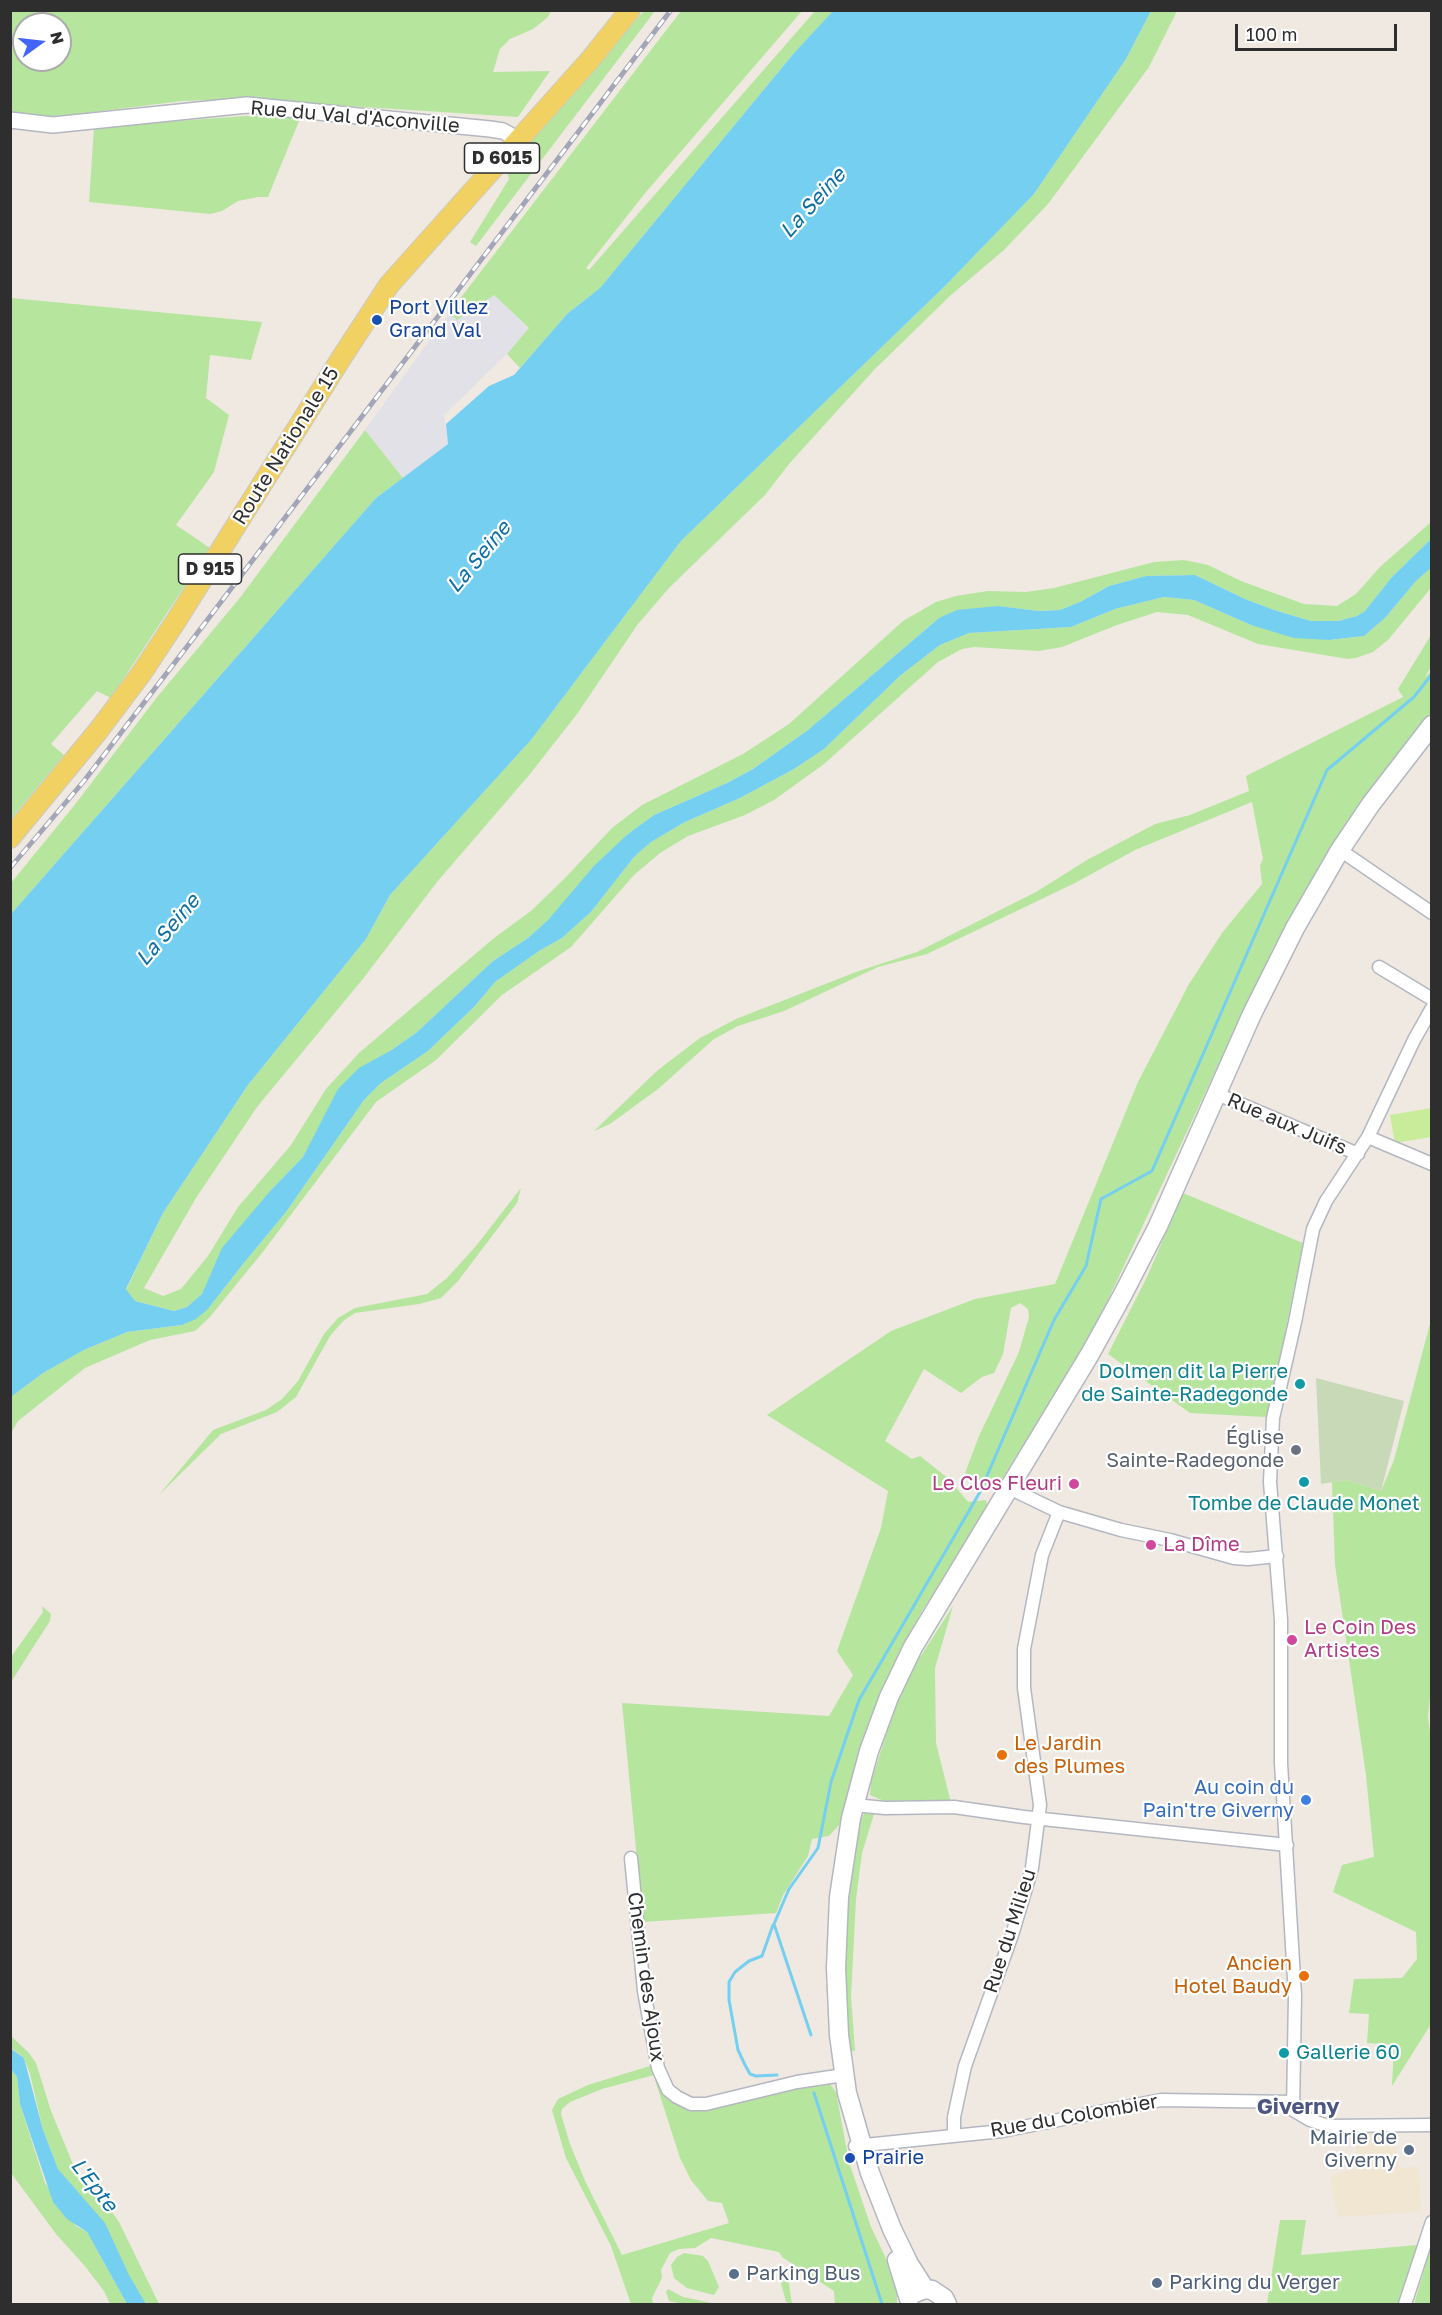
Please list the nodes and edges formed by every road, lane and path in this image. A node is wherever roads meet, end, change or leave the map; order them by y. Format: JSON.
{"nodes":[{"id":1,"x":630,"y":10,"type":"edge"},
{"id":2,"x":10,"y":120,"type":"edge"},
{"id":3,"x":519,"y":140,"type":"junction"},
{"id":4,"x":389,"y":285,"type":"joint"},
{"id":5,"x":1431,"y":725,"type":"edge"},
{"id":6,"x":10,"y":838,"type":"edge"},
{"id":7,"x":1340,"y":850,"type":"junction"},
{"id":8,"x":1431,"y":913,"type":"edge"},
{"id":9,"x":1379,"y":968,"type":"dead end"},
{"id":10,"x":1431,"y":999,"type":"edge"},
{"id":11,"x":1431,"y":1008,"type":"edge"},
{"id":12,"x":1427,"y":1026,"type":"edge"},
{"id":13,"x":1217,"y":1094,"type":"junction"},
{"id":14,"x":1368,"y":1137,"type":"junction"},
{"id":15,"x":1358,"y":1154,"type":"junction"},
{"id":16,"x":1431,"y":1164,"type":"edge"},
{"id":17,"x":1009,"y":1488,"type":"junction"},
{"id":18,"x":1059,"y":1512,"type":"junction"},
{"id":19,"x":1277,"y":1556,"type":"junction"},
{"id":20,"x":854,"y":1805,"type":"junction"},
{"id":21,"x":1039,"y":1818,"type":"junction"},
{"id":22,"x":1287,"y":1845,"type":"junction"},
{"id":23,"x":631,"y":1858,"type":"dead end"},
{"id":24,"x":845,"y":2084,"type":"junction"},
{"id":25,"x":1294,"y":2102,"type":"junction"},
{"id":26,"x":1431,"y":2125,"type":"edge"},
{"id":27,"x":954,"y":2135,"type":"junction"},
{"id":28,"x":858,"y":2146,"type":"junction"},
{"id":29,"x":1431,"y":2222,"type":"edge"},
{"id":30,"x":925,"y":2289,"type":"junction"},
{"id":31,"x":908,"y":2302,"type":"edge"},
{"id":32,"x":947,"y":2304,"type":"edge"},
{"id":33,"x":1405,"y":2304,"type":"edge"}],
"edges":[{"from":1,"to":3,"type":"main road","number":"D 6015"},
{"from":2,"to":3,"type":"street","name":"Rue du Val d'Aconville"},
{"from":3,"to":4,"type":"main road","number":"D 6015"},
{"from":4,"to":6,"type":"main road","name":"Route Nationale 15","number":"D 915"},
{"from":5,"to":7,"type":"main road"},
{"from":7,"to":8,"type":"street"},
{"from":7,"to":13,"type":"main road"},
{"from":9,"to":10,"type":"street"},
{"from":11,"to":12,"type":"street"},
{"from":12,"to":14,"type":"street"},
{"from":13,"to":15,"type":"street","name":"Rue aux Juifs"},
{"from":13,"to":17,"type":"main road"},
{"from":14,"to":15,"type":"street"},
{"from":14,"to":16,"type":"street"},
{"from":15,"to":19,"type":"street"},
{"from":17,"to":18,"type":"street"},
{"from":17,"to":20,"type":"main road"},
{"from":18,"to":19,"type":"street"},
{"from":18,"to":21,"type":"street","name":"Rue du Milieu"},
{"from":19,"to":22,"type":"street"},
{"from":20,"to":21,"type":"street"},
{"from":20,"to":24,"type":"main road"},
{"from":21,"to":22,"type":"street"},
{"from":21,"to":27,"type":"street","name":"Rue du Milieu"},
{"from":22,"to":25,"type":"street"},
{"from":23,"to":24,"type":"street","name":"Chemin des Ajoux"},
{"from":24,"to":28,"type":"main road"},
{"from":25,"to":26,"type":"street"},
{"from":25,"to":27,"type":"street","name":"Rue du Colombier"},
{"from":27,"to":28,"type":"street","name":"Rue du Colombier"},
{"from":28,"to":30,"type":"main road"},
{"from":28,"to":31,"type":"main road"},
{"from":29,"to":33,"type":"street"},
{"from":30,"to":31,"type":"main road"},
{"from":30,"to":32,"type":"main road"}]}
